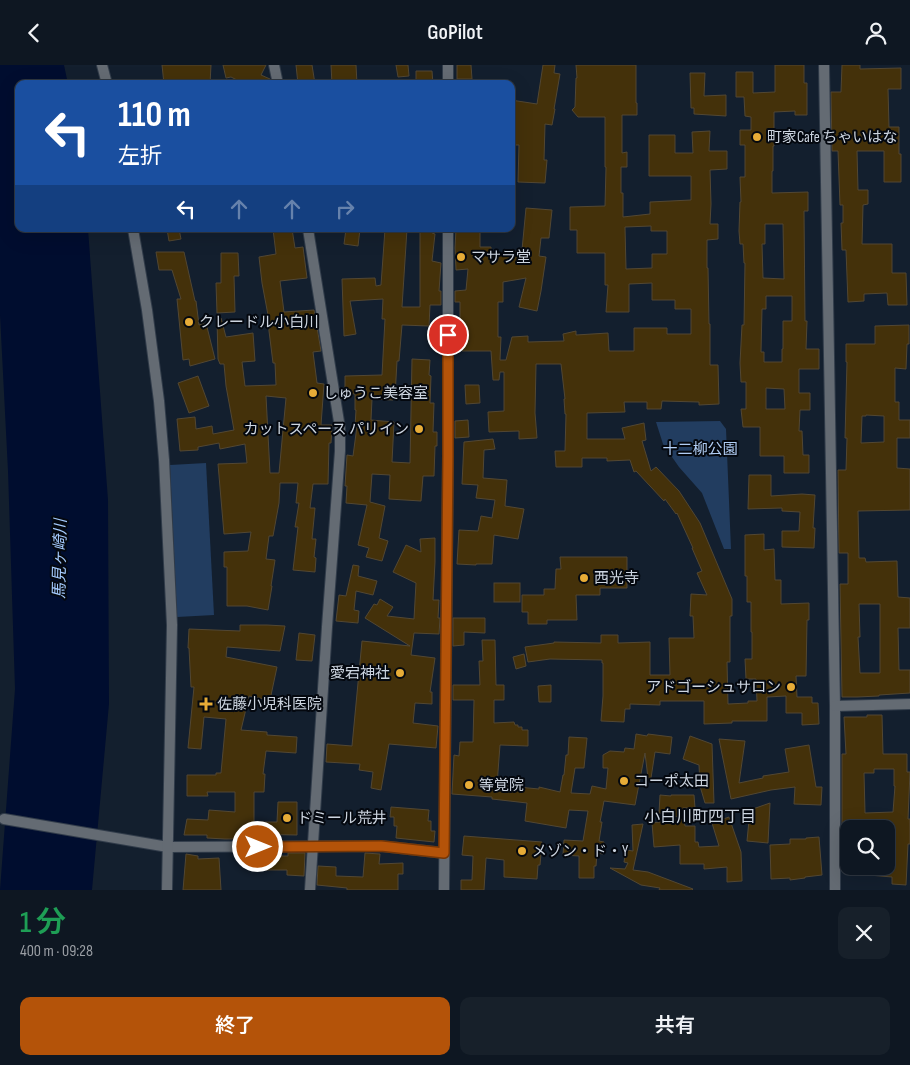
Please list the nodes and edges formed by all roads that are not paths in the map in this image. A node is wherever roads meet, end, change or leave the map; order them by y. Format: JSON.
{"nodes":[{"id":1,"x":102,"y":65,"type":"edge"},
{"id":2,"x":274,"y":65,"type":"edge"},
{"id":3,"x":448,"y":65,"type":"edge"},
{"id":4,"x":824,"y":65,"type":"edge"},
{"id":5,"x":105,"y":80,"type":"edge"},
{"id":6,"x":277,"y":80,"type":"edge"},
{"id":7,"x":448,"y":80,"type":"edge"},
{"id":8,"x":133,"y":232,"type":"edge"},
{"id":9,"x":308,"y":232,"type":"edge"},
{"id":10,"x":448,"y":232,"type":"edge"},
{"id":11,"x":910,"y":704,"type":"edge"},
{"id":12,"x":835,"y":706,"type":"junction"},
{"id":13,"x":4,"y":819,"type":"dead end"},
{"id":14,"x":313,"y":846,"type":"junction"},
{"id":15,"x":168,"y":847,"type":"junction"},
{"id":16,"x":444,"y":853,"type":"junction"},
{"id":17,"x":167,"y":890,"type":"edge"},
{"id":18,"x":310,"y":890,"type":"edge"},
{"id":19,"x":444,"y":890,"type":"edge"},
{"id":20,"x":835,"y":890,"type":"edge"}],
"edges":[{"from":1,"to":5,"type":"street"},
{"from":2,"to":6,"type":"street"},
{"from":3,"to":7,"type":"street"},
{"from":4,"to":12,"type":"street"},
{"from":8,"to":15,"type":"street"},
{"from":9,"to":14,"type":"street"},
{"from":10,"to":16,"type":"street"},
{"from":11,"to":12,"type":"street"},
{"from":12,"to":20,"type":"street"},
{"from":13,"to":15,"type":"street"},
{"from":14,"to":15,"type":"street"},
{"from":14,"to":16,"type":"street"},
{"from":14,"to":18,"type":"street"},
{"from":15,"to":17,"type":"street"},
{"from":16,"to":19,"type":"street"}]}
